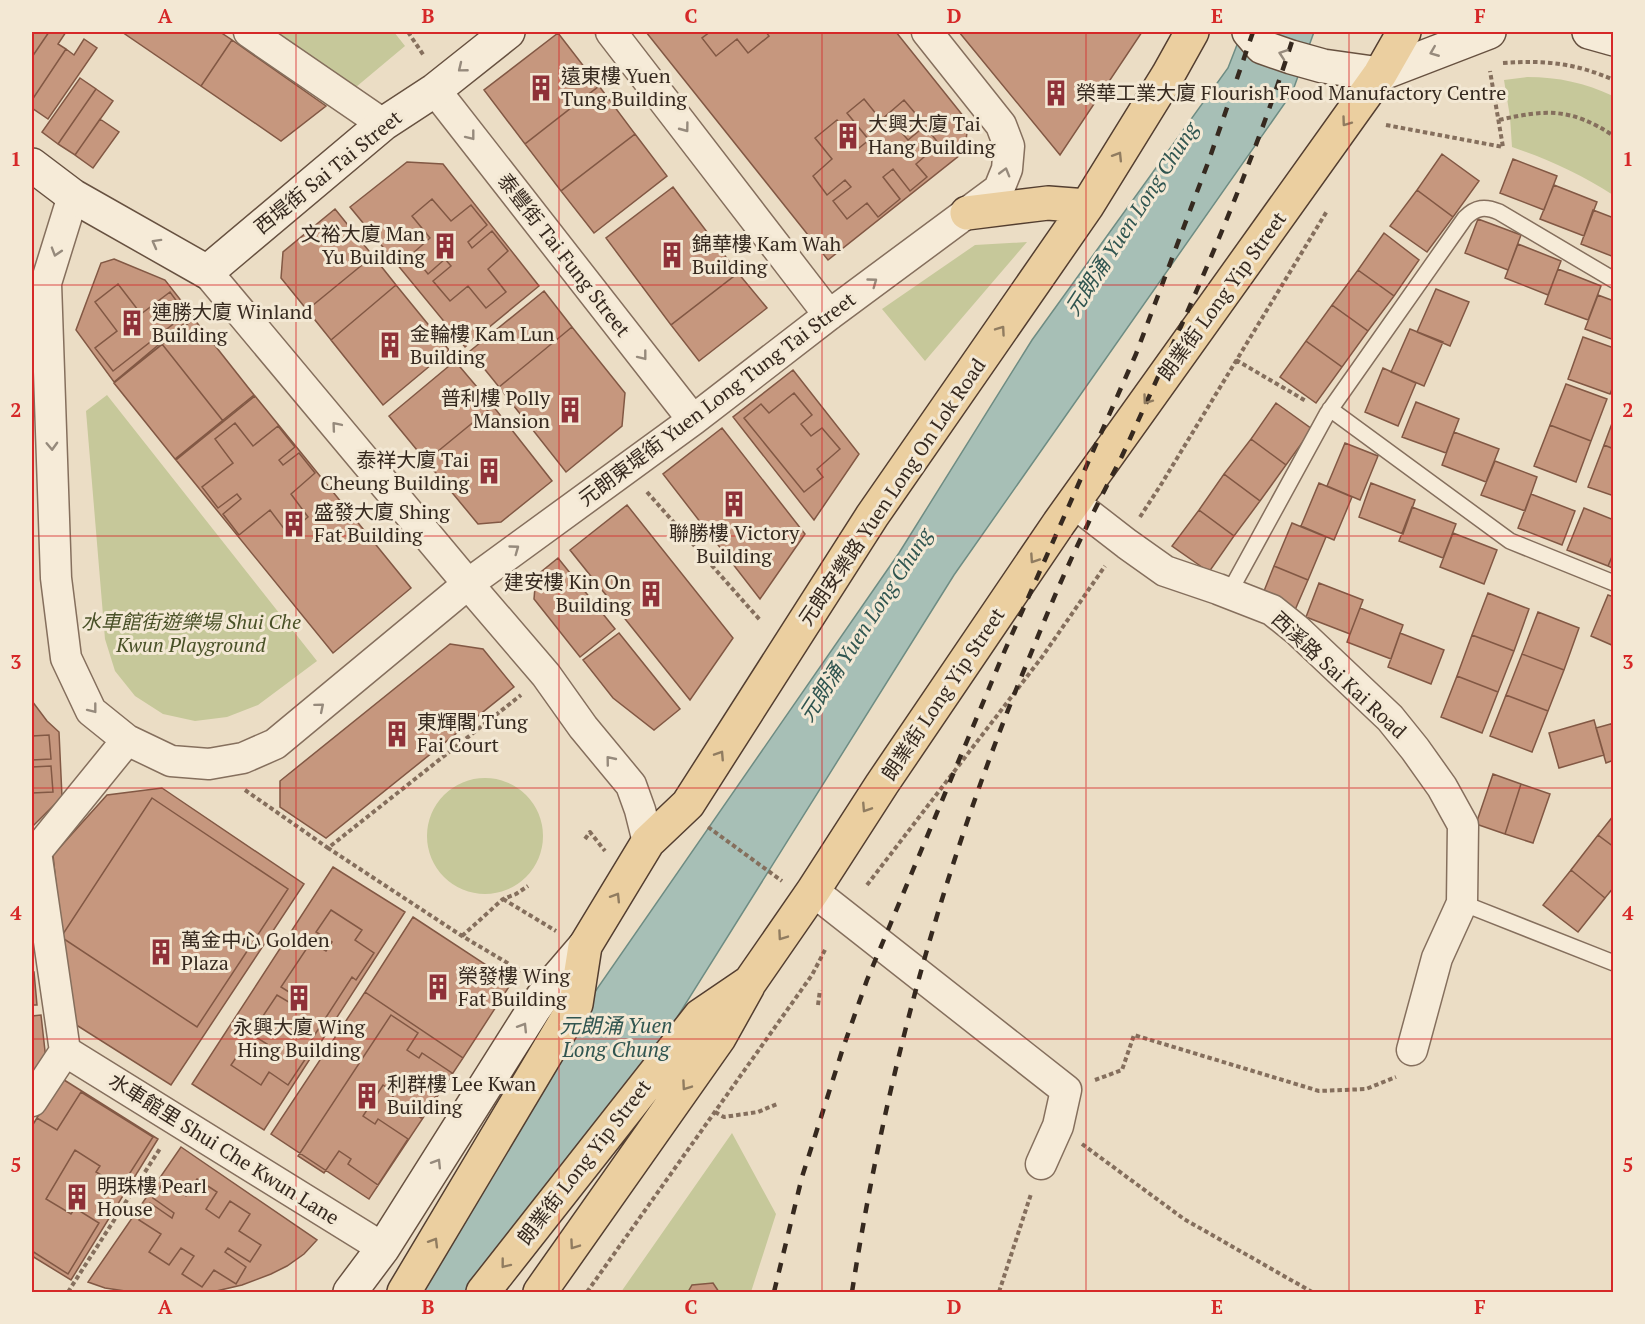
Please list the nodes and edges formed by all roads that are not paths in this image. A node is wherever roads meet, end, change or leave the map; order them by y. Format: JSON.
{"nodes":[{"id":1,"x":249,"y":32,"type":"edge"},
{"id":2,"x":508,"y":32,"type":"edge"},
{"id":3,"x":611,"y":32,"type":"edge"},
{"id":4,"x":927,"y":32,"type":"edge"},
{"id":5,"x":1192,"y":32,"type":"edge"},
{"id":6,"x":1249,"y":32,"type":"edge"},
{"id":7,"x":1404,"y":32,"type":"edge"},
{"id":8,"x":1489,"y":32,"type":"edge"},
{"id":9,"x":1589,"y":32,"type":"edge"},
{"id":10,"x":1614,"y":39,"type":"edge"},
{"id":11,"x":1380,"y":74,"type":"junction"},
{"id":12,"x":435,"y":90,"type":"junction"},
{"id":13,"x":383,"y":124,"type":"junction"},
{"id":14,"x":32,"y":165,"type":"edge"},
{"id":15,"x":72,"y":196,"type":"junction"},
{"id":16,"x":1087,"y":206,"type":"junction"},
{"id":17,"x":967,"y":213,"type":"junction"},
{"id":18,"x":207,"y":272,"type":"junction"},
{"id":19,"x":1614,"y":280,"type":"edge"},
{"id":20,"x":829,"y":315,"type":"junction"},
{"id":21,"x":1329,"y":412,"type":"junction"},
{"id":22,"x":693,"y":420,"type":"junction"},
{"id":23,"x":1074,"y":503,"type":"junction"},
{"id":24,"x":1614,"y":583,"type":"edge"},
{"id":25,"x":468,"y":584,"type":"junction"},
{"id":26,"x":1229,"y":593,"type":"junction"},
{"id":27,"x":127,"y":740,"type":"junction"},
{"id":28,"x":648,"y":842,"type":"junction"},
{"id":29,"x":813,"y":891,"type":"junction"},
{"id":30,"x":1462,"y":903,"type":"junction"},
{"id":31,"x":572,"y":940,"type":"junction"},
{"id":32,"x":1614,"y":963,"type":"edge"},
{"id":33,"x":750,"y":982,"type":"junction"},
{"id":34,"x":1412,"y":1050,"type":"road end"},
{"id":35,"x":64,"y":1051,"type":"junction"},
{"id":36,"x":32,"y":1101,"type":"edge"},
{"id":37,"x":1041,"y":1164,"type":"road end"},
{"id":38,"x":383,"y":1248,"type":"junction"},
{"id":39,"x":350,"y":1293,"type":"edge"},
{"id":40,"x":404,"y":1293,"type":"edge"},
{"id":41,"x":483,"y":1293,"type":"edge"},
{"id":42,"x":540,"y":1293,"type":"edge"}],
"edges":[{"from":1,"to":13,"type":"street"},
{"from":2,"to":12,"type":"street","name":"西堤街 Sai Tai Street","one_way":true},
{"from":3,"to":20,"type":"street","one_way":true},
{"from":17,"to":4,"type":"street","name":"元朗東堤街 Yuen Long Tung Tai Street","one_way":true},
{"from":16,"to":5,"type":"main road","name":"元朗安樂路 Yuen Long On Lok Road","one_way":true},
{"from":11,"to":6,"type":"street","one_way":true},
{"from":7,"to":11,"type":"main road","name":"朗業街 Long Yip Street"},
{"from":8,"to":11,"type":"street","one_way":true},
{"from":9,"to":10,"type":"street"},
{"from":11,"to":23,"type":"main road","name":"朗業街 Long Yip Street","one_way":true},
{"from":12,"to":13,"type":"street","name":"西堤街 Sai Tai Street"},
{"from":12,"to":22,"type":"street","name":"泰豐街 Tai Fung Street","one_way":true},
{"from":13,"to":18,"type":"street","name":"西堤街 Sai Tai Street"},
{"from":14,"to":15,"type":"street"},
{"from":18,"to":15,"type":"street","one_way":true},
{"from":15,"to":27,"type":"street","name":"元朗東堤街 Yuen Long Tung Tai Street","one_way":true},
{"from":16,"to":17,"type":"main road"},
{"from":28,"to":16,"type":"main road","name":"元朗安樂路 Yuen Long On Lok Road","one_way":true},
{"from":20,"to":17,"type":"street","name":"元朗東堤街 Yuen Long Tung Tai Street","one_way":true},
{"from":25,"to":18,"type":"street","one_way":true},
{"from":19,"to":21,"type":"lane"},
{"from":20,"to":22,"type":"street","name":"元朗東堤街 Yuen Long Tung Tai Street"},
{"from":21,"to":24,"type":"lane"},
{"from":21,"to":26,"type":"lane"},
{"from":25,"to":22,"type":"street","name":"元朗東堤街 Yuen Long Tung Tai Street","one_way":true},
{"from":23,"to":26,"type":"street","name":"西溪路 Sai Kai Road"},
{"from":23,"to":29,"type":"main road","name":"朗業街 Long Yip Street","one_way":true},
{"from":27,"to":25,"type":"street","name":"元朗東堤街 Yuen Long Tung Tai Street","one_way":true},
{"from":28,"to":25,"type":"street","one_way":true},
{"from":26,"to":30,"type":"street","name":"西溪路 Sai Kai Road"},
{"from":27,"to":35,"type":"street"},
{"from":31,"to":28,"type":"main road","name":"元朗安樂路 Yuen Long On Lok Road","one_way":true},
{"from":29,"to":33,"type":"main road","name":"朗業街 Long Yip Street","one_way":true},
{"from":29,"to":37,"type":"street"},
{"from":30,"to":32,"type":"lane"},
{"from":30,"to":34,"type":"street","name":"西溪路 Sai Kai Road"},
{"from":38,"to":31,"type":"street","name":"元朗安樂路 Yuen Long On Lok Road","one_way":true},
{"from":40,"to":31,"type":"main road","name":"元朗安樂路 Yuen Long On Lok Road","one_way":true},
{"from":33,"to":41,"type":"main road","name":"朗業街 Long Yip Street","one_way":true},
{"from":33,"to":42,"type":"main road","one_way":true},
{"from":35,"to":36,"type":"street"},
{"from":35,"to":38,"type":"street","name":"水車館里 Shui Che Kwun Lane"},
{"from":38,"to":39,"type":"street","name":"元朗安樂路 Yuen Long On Lok Road"}]}
